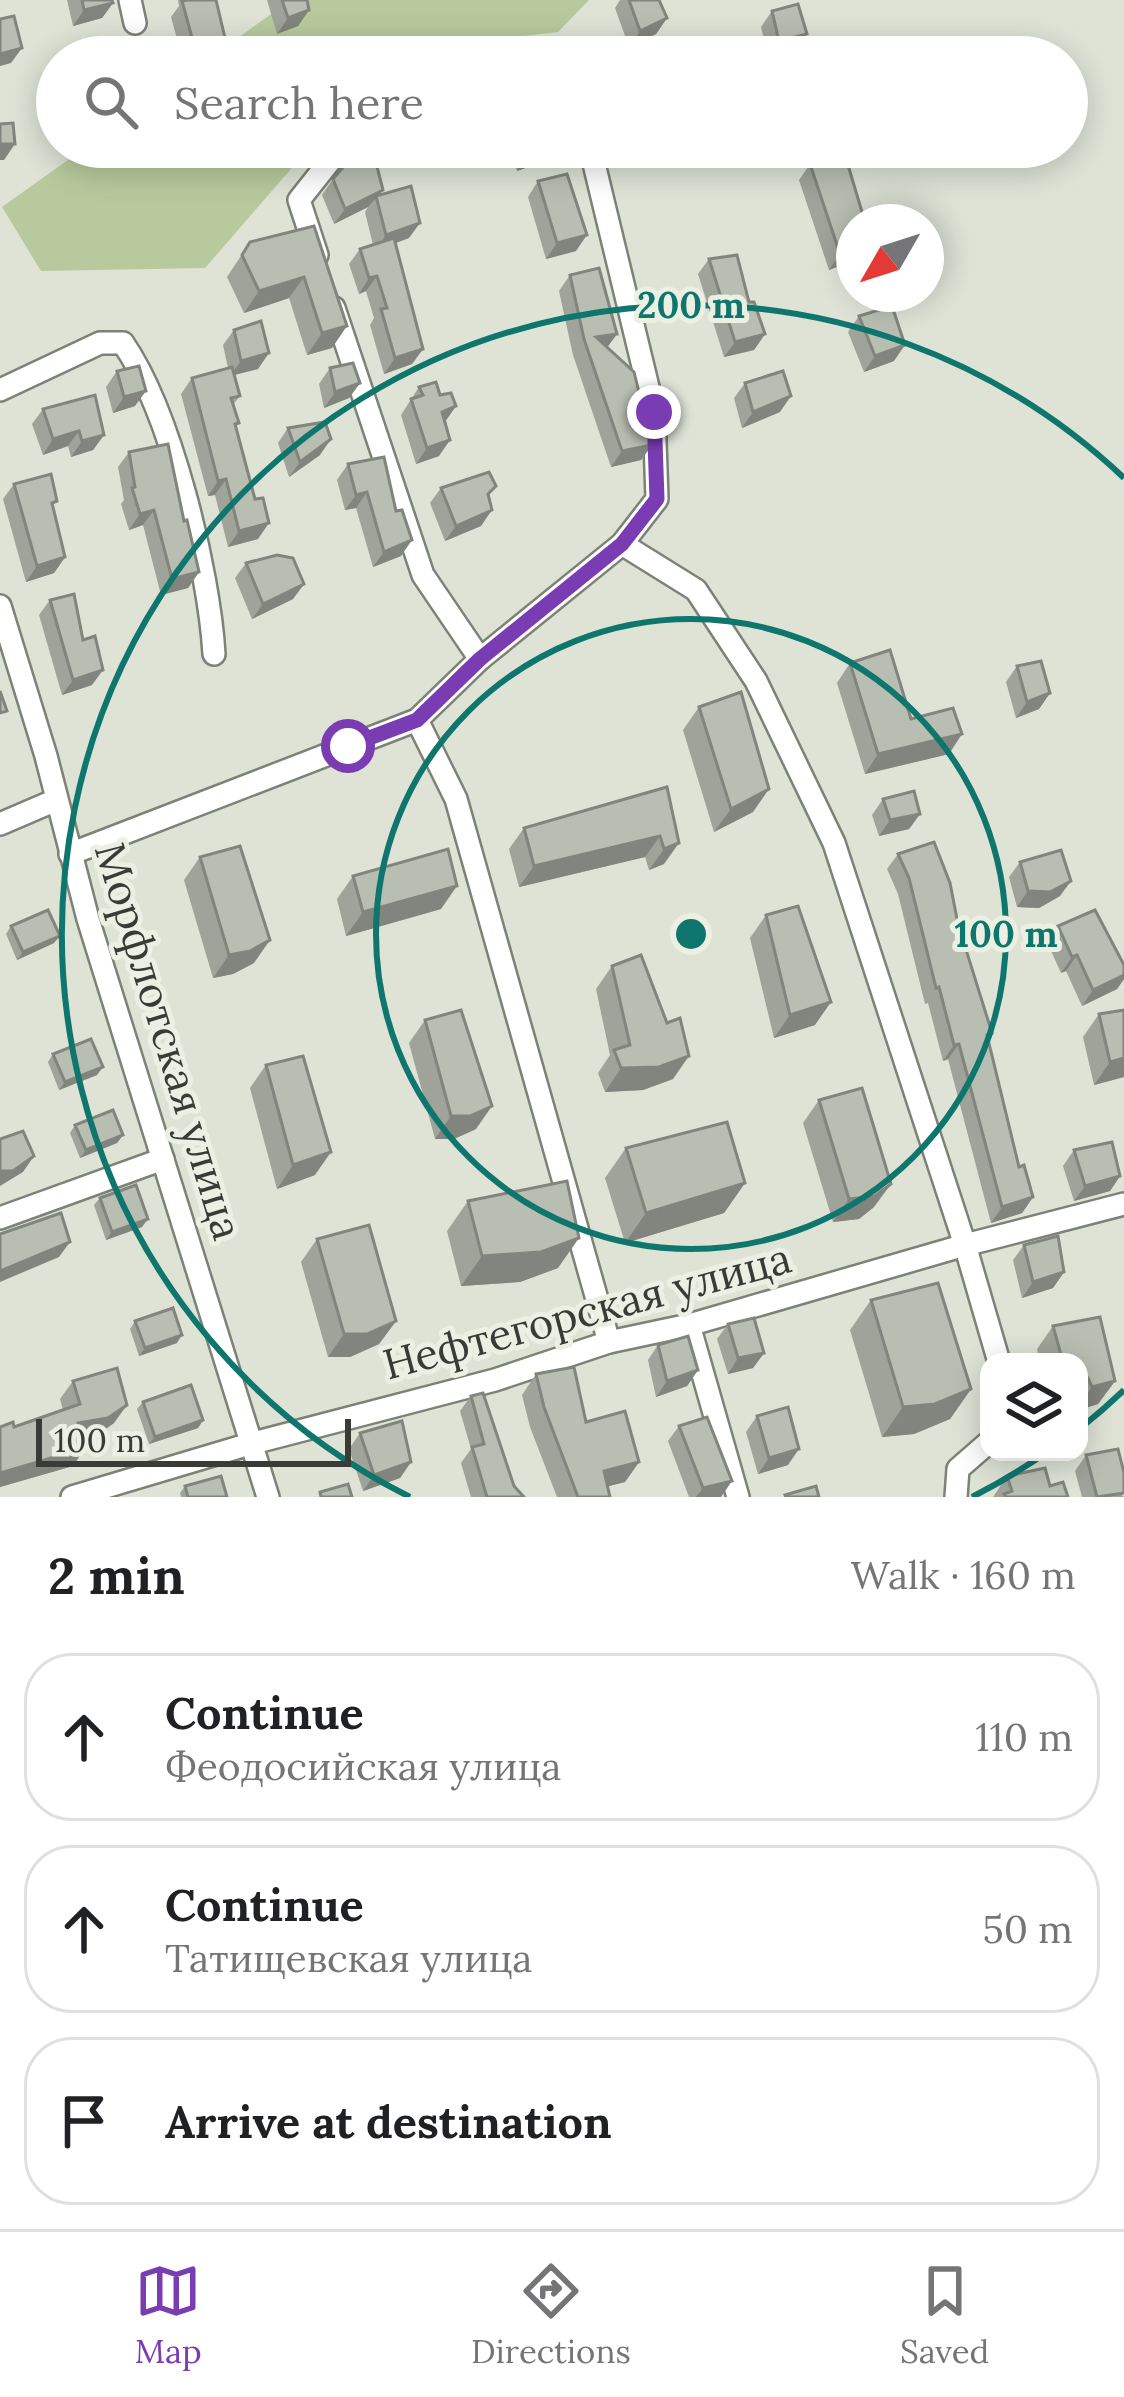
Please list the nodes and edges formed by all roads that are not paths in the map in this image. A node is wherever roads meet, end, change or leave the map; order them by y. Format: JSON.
{"nodes":[{"id":1,"x":130,"y":0,"type":"edge"},
{"id":2,"x":135,"y":23,"type":"dead end"},
{"id":3,"x":324,"y":168,"type":"edge"},
{"id":4,"x":595,"y":168,"type":"edge"},
{"id":5,"x":0,"y":390,"type":"edge"},
{"id":6,"x":622,"y":544,"type":"junction"},
{"id":7,"x":0,"y":606,"type":"edge"},
{"id":8,"x":214,"y":654,"type":"dead end"},
{"id":9,"x":480,"y":659,"type":"junction"},
{"id":10,"x":417,"y":720,"type":"junction"},
{"id":11,"x":56,"y":800,"type":"junction"},
{"id":12,"x":0,"y":824,"type":"edge"},
{"id":13,"x":70,"y":854,"type":"junction"},
{"id":14,"x":163,"y":1159,"type":"junction"},
{"id":15,"x":1124,"y":1204,"type":"edge"},
{"id":16,"x":0,"y":1218,"type":"edge"},
{"id":17,"x":965,"y":1245,"type":"junction"},
{"id":18,"x":689,"y":1325,"type":"junction"},
{"id":19,"x":610,"y":1342,"type":"junction"},
{"id":20,"x":996,"y":1353,"type":"edge"},
{"id":21,"x":495,"y":1380,"type":"junction"},
{"id":22,"x":487,"y":1408,"type":"edge"},
{"id":23,"x":253,"y":1443,"type":"junction"},
{"id":24,"x":980,"y":1450,"type":"edge"},
{"id":25,"x":72,"y":1497,"type":"edge"},
{"id":26,"x":268,"y":1497,"type":"edge"},
{"id":27,"x":738,"y":1497,"type":"edge"},
{"id":28,"x":956,"y":1497,"type":"edge"}],
"edges":[{"from":1,"to":2,"type":"street"},
{"from":3,"to":9,"type":"street"},
{"from":4,"to":6,"type":"street"},
{"from":5,"to":8,"type":"street"},
{"from":6,"to":9,"type":"street"},
{"from":6,"to":17,"type":"street"},
{"from":7,"to":11,"type":"street","name":"Морфлотская улица"},
{"from":9,"to":10,"type":"street"},
{"from":10,"to":13,"type":"street"},
{"from":10,"to":19,"type":"street"},
{"from":11,"to":12,"type":"street"},
{"from":11,"to":13,"type":"street","name":"Морфлотская улица"},
{"from":13,"to":14,"type":"street","name":"Морфлотская улица"},
{"from":14,"to":16,"type":"street"},
{"from":14,"to":23,"type":"street","name":"Морфлотская улица"},
{"from":15,"to":17,"type":"street","name":"Нефтегорская улица"},
{"from":17,"to":18,"type":"street","name":"Нефтегорская улица"},
{"from":17,"to":20,"type":"street"},
{"from":18,"to":19,"type":"street","name":"Нефтегорская улица"},
{"from":18,"to":27,"type":"street"},
{"from":19,"to":21,"type":"street","name":"Нефтегорская улица"},
{"from":21,"to":22,"type":"street"},
{"from":21,"to":23,"type":"street","name":"Нефтегорская улица"},
{"from":23,"to":25,"type":"street","name":"Нефтегорская улица"},
{"from":23,"to":26,"type":"street","name":"Морфлотская улица"},
{"from":24,"to":28,"type":"street"}]}
